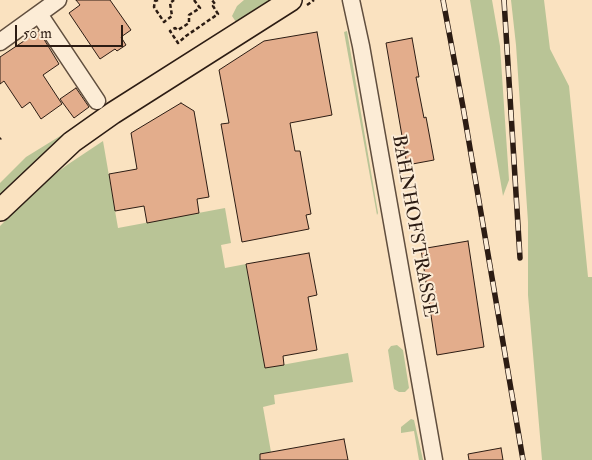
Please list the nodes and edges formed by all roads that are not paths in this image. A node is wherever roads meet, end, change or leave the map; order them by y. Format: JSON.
{"nodes":[{"id":1,"x":58,"y":0,"type":"edge"},
{"id":2,"x":291,"y":0,"type":"edge"},
{"id":3,"x":351,"y":0,"type":"edge"},
{"id":4,"x":38,"y":9,"type":"edge"},
{"id":5,"x":0,"y":42,"type":"edge"},
{"id":6,"x":97,"y":101,"type":"dead end"},
{"id":7,"x":0,"y":210,"type":"edge"},
{"id":8,"x":434,"y":460,"type":"edge"}],
"edges":[{"from":1,"to":4,"type":"street"},
{"from":2,"to":7,"type":"main road"},
{"from":3,"to":8,"type":"street","name":"BAHNHOFSTRASSE"},
{"from":4,"to":5,"type":"street"},
{"from":4,"to":6,"type":"street"}]}
